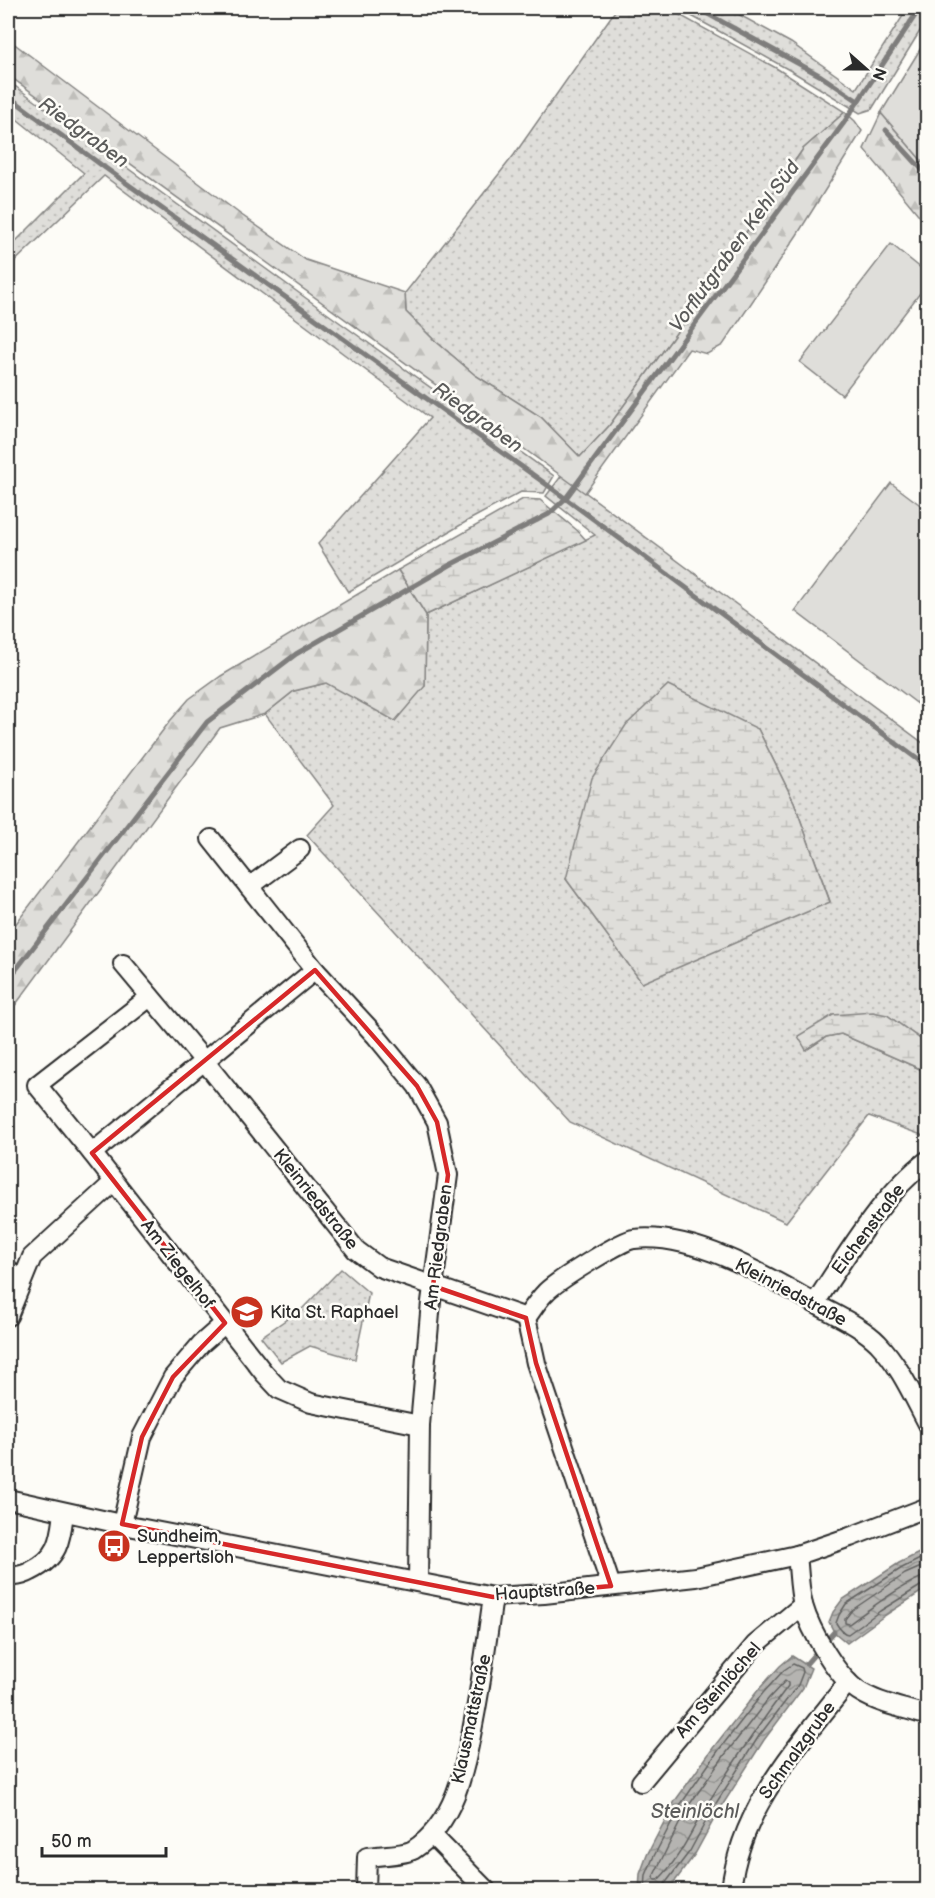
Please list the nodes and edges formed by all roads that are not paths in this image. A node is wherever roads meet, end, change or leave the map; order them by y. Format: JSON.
{"nodes":[{"id":1,"x":211,"y":839,"type":"dead end"},
{"id":2,"x":300,"y":849,"type":"dead end"},
{"id":3,"x":249,"y":887,"type":"junction"},
{"id":4,"x":123,"y":964,"type":"dead end"},
{"id":5,"x":315,"y":970,"type":"junction"},
{"id":6,"x":150,"y":998,"type":"junction"},
{"id":7,"x":205,"y":1062,"type":"junction"},
{"id":8,"x":92,"y":1153,"type":"junction"},
{"id":9,"x":927,"y":1160,"type":"edge"},
{"id":10,"x":114,"y":1182,"type":"junction"},
{"id":11,"x":8,"y":1269,"type":"edge"},
{"id":12,"x":20,"y":1286,"type":"junction"},
{"id":13,"x":433,"y":1286,"type":"junction"},
{"id":14,"x":815,"y":1303,"type":"junction"},
{"id":15,"x":8,"y":1316,"type":"edge"},
{"id":16,"x":526,"y":1318,"type":"junction"},
{"id":17,"x":225,"y":1323,"type":"junction"},
{"id":18,"x":927,"y":1424,"type":"edge"},
{"id":19,"x":420,"y":1425,"type":"junction"},
{"id":20,"x":8,"y":1499,"type":"edge"},
{"id":21,"x":927,"y":1507,"type":"edge"},
{"id":22,"x":64,"y":1512,"type":"junction"},
{"id":23,"x":122,"y":1524,"type":"junction"},
{"id":24,"x":797,"y":1555,"type":"junction"},
{"id":25,"x":8,"y":1575,"type":"edge"},
{"id":26,"x":418,"y":1582,"type":"junction"},
{"id":27,"x":611,"y":1586,"type":"junction"},
{"id":28,"x":493,"y":1597,"type":"junction"},
{"id":29,"x":803,"y":1605,"type":"junction"},
{"id":30,"x":848,"y":1682,"type":"junction"},
{"id":31,"x":927,"y":1716,"type":"edge"},
{"id":32,"x":641,"y":1782,"type":"dead end"},
{"id":33,"x":432,"y":1835,"type":"junction"},
{"id":34,"x":366,"y":1890,"type":"edge"},
{"id":35,"x":486,"y":1890,"type":"edge"},
{"id":36,"x":731,"y":1890,"type":"edge"}],
"edges":[{"from":1,"to":3,"type":"street","name":"Am Riedgraben"},
{"from":2,"to":3,"type":"street"},
{"from":3,"to":5,"type":"street","name":"Am Riedgraben"},
{"from":4,"to":6,"type":"street","name":"Kleinriedstraße"},
{"from":5,"to":7,"type":"street"},
{"from":5,"to":13,"type":"street","name":"Am Riedgraben"},
{"from":6,"to":7,"type":"street","name":"Kleinriedstraße"},
{"from":6,"to":8,"type":"street","name":"Am Ziegelhof"},
{"from":7,"to":8,"type":"street"},
{"from":7,"to":13,"type":"street","name":"Kleinriedstraße"},
{"from":8,"to":10,"type":"street","name":"Am Ziegelhof"},
{"from":9,"to":14,"type":"street","name":"Eichenstraße"},
{"from":10,"to":12,"type":"street"},
{"from":10,"to":17,"type":"street","name":"Am Ziegelhof"},
{"from":11,"to":12,"type":"street"},
{"from":12,"to":15,"type":"street"},
{"from":13,"to":16,"type":"street","name":"Kleinriedstraße"},
{"from":13,"to":19,"type":"street","name":"Am Riedgraben"},
{"from":14,"to":16,"type":"street","name":"Kleinriedstraße"},
{"from":14,"to":18,"type":"street","name":"Kleinriedstraße"},
{"from":16,"to":27,"type":"street"},
{"from":17,"to":19,"type":"street","name":"Am Ziegelhof"},
{"from":17,"to":23,"type":"street"},
{"from":19,"to":26,"type":"street"},
{"from":20,"to":22,"type":"street","name":"Hauptstraße"},
{"from":21,"to":24,"type":"street","name":"Hauptstraße"},
{"from":22,"to":23,"type":"street","name":"Hauptstraße"},
{"from":22,"to":25,"type":"street"},
{"from":23,"to":26,"type":"street","name":"Hauptstraße"},
{"from":24,"to":27,"type":"street","name":"Hauptstraße"},
{"from":24,"to":29,"type":"street","name":"Schmalzgrube"},
{"from":26,"to":28,"type":"street","name":"Hauptstraße"},
{"from":27,"to":28,"type":"street","name":"Hauptstraße"},
{"from":28,"to":33,"type":"street","name":"Klausmattstraße"},
{"from":29,"to":30,"type":"street","name":"Schmalzgrube"},
{"from":29,"to":32,"type":"street","name":"Am Steinlöchel"},
{"from":30,"to":31,"type":"street","name":"Schmalzgrube"},
{"from":30,"to":36,"type":"street","name":"Schmalzgrube"},
{"from":33,"to":34,"type":"street","name":"Klausmattstraße"},
{"from":33,"to":35,"type":"street"}]}
